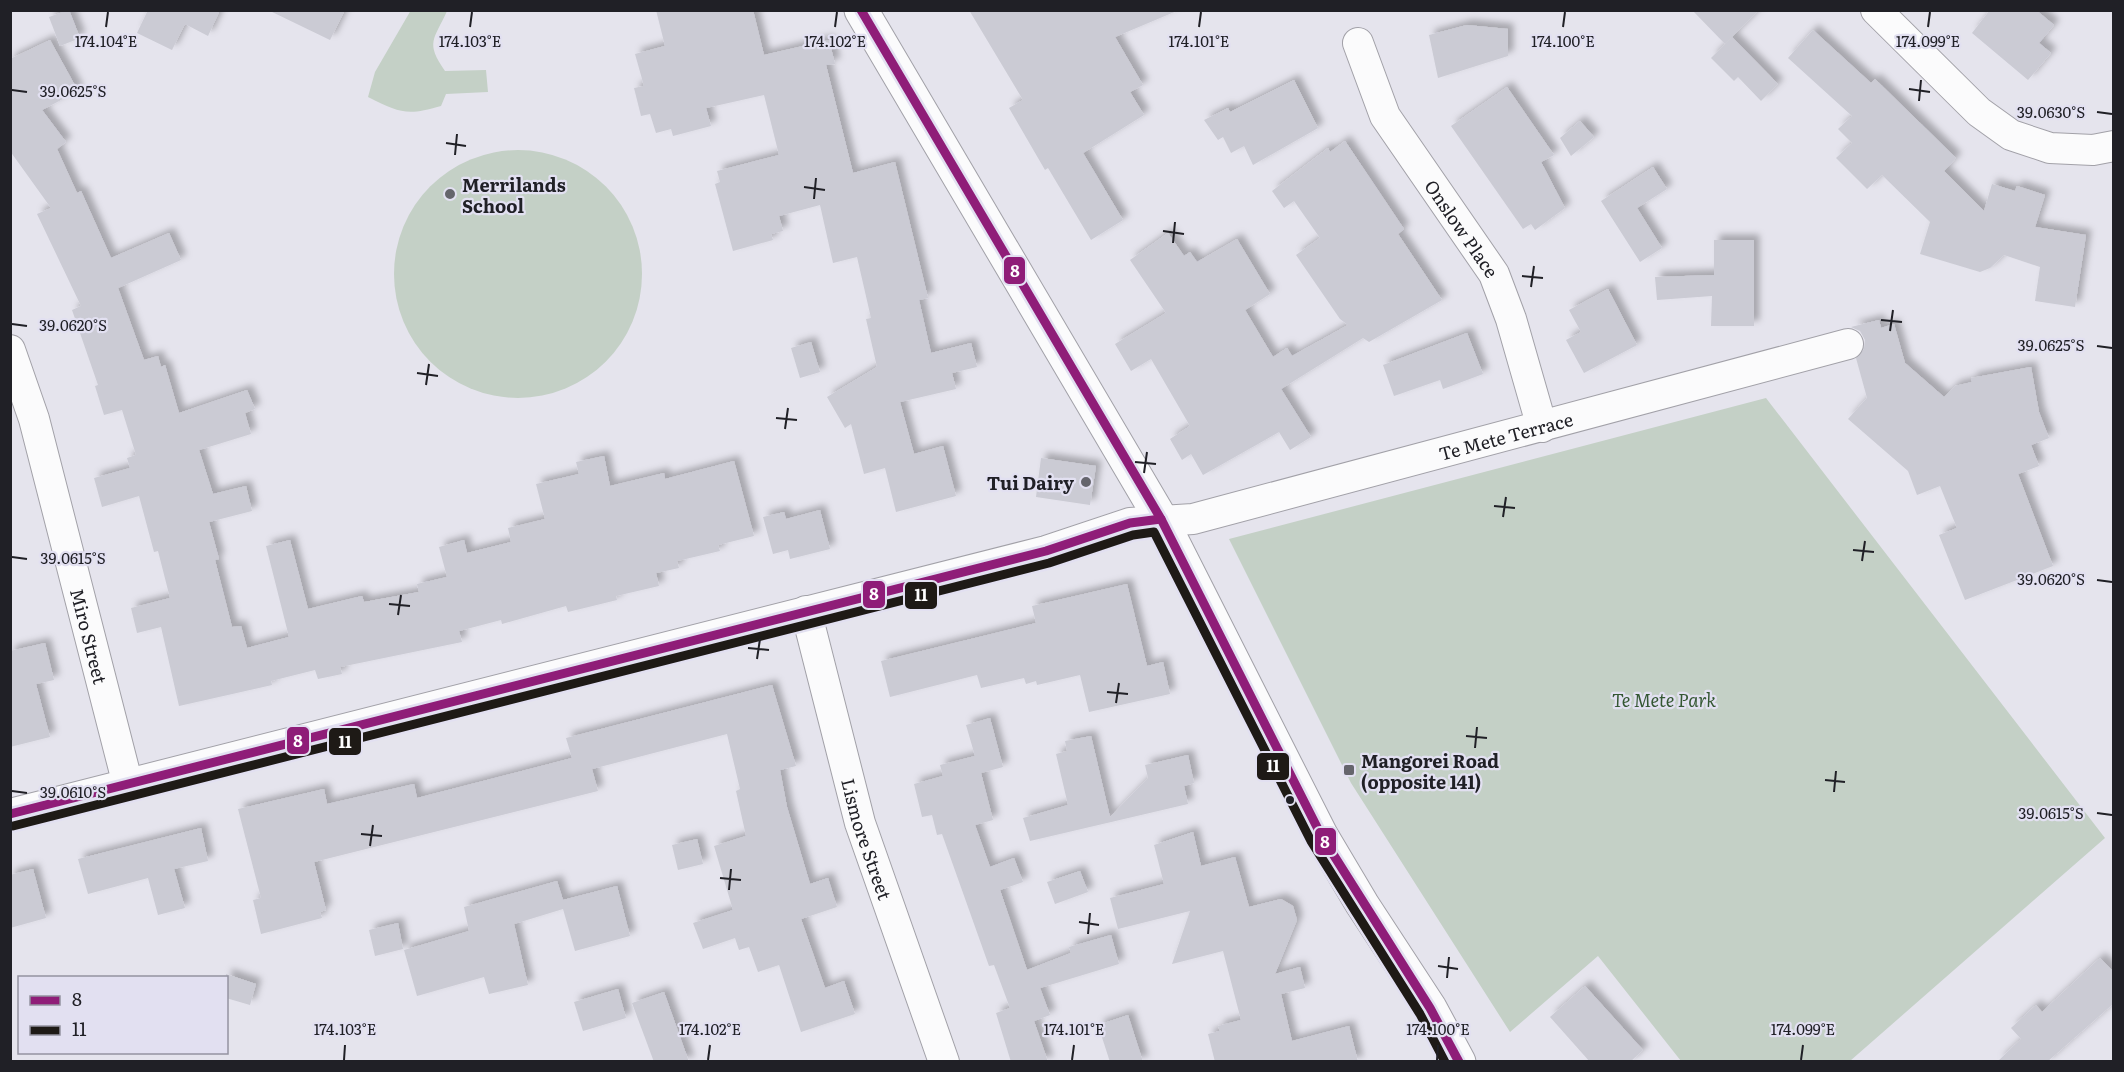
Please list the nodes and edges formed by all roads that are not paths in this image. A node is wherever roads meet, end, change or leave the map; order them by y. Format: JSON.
{"nodes":[{"id":1,"x":861,"y":10,"type":"edge"},
{"id":2,"x":1876,"y":10,"type":"edge"},
{"id":3,"x":1358,"y":43,"type":"dead end"},
{"id":4,"x":2114,"y":146,"type":"edge"},
{"id":5,"x":1848,"y":344,"type":"dead end"},
{"id":6,"x":10,"y":350,"type":"edge"},
{"id":7,"x":1542,"y":427,"type":"junction"},
{"id":8,"x":1161,"y":519,"type":"junction"},
{"id":9,"x":806,"y":611,"type":"junction"},
{"id":10,"x":128,"y":785,"type":"junction"},
{"id":11,"x":10,"y":814,"type":"edge"},
{"id":12,"x":944,"y":1062,"type":"edge"},
{"id":13,"x":1459,"y":1062,"type":"edge"}],
"edges":[{"from":1,"to":8,"type":"main road"},
{"from":2,"to":4,"type":"street"},
{"from":3,"to":7,"type":"street","name":"Onslow Place"},
{"from":5,"to":7,"type":"street","name":"Te Mete Terrace"},
{"from":6,"to":10,"type":"street","name":"Miro Street"},
{"from":7,"to":8,"type":"street","name":"Te Mete Terrace"},
{"from":8,"to":9,"type":"street","name":"Te Mete Terrace"},
{"from":8,"to":13,"type":"main road"},
{"from":9,"to":10,"type":"street","name":"Te Mete Terrace"},
{"from":9,"to":12,"type":"street","name":"Lismore Street"},
{"from":10,"to":11,"type":"street","name":"Te Mete Terrace"}]}
